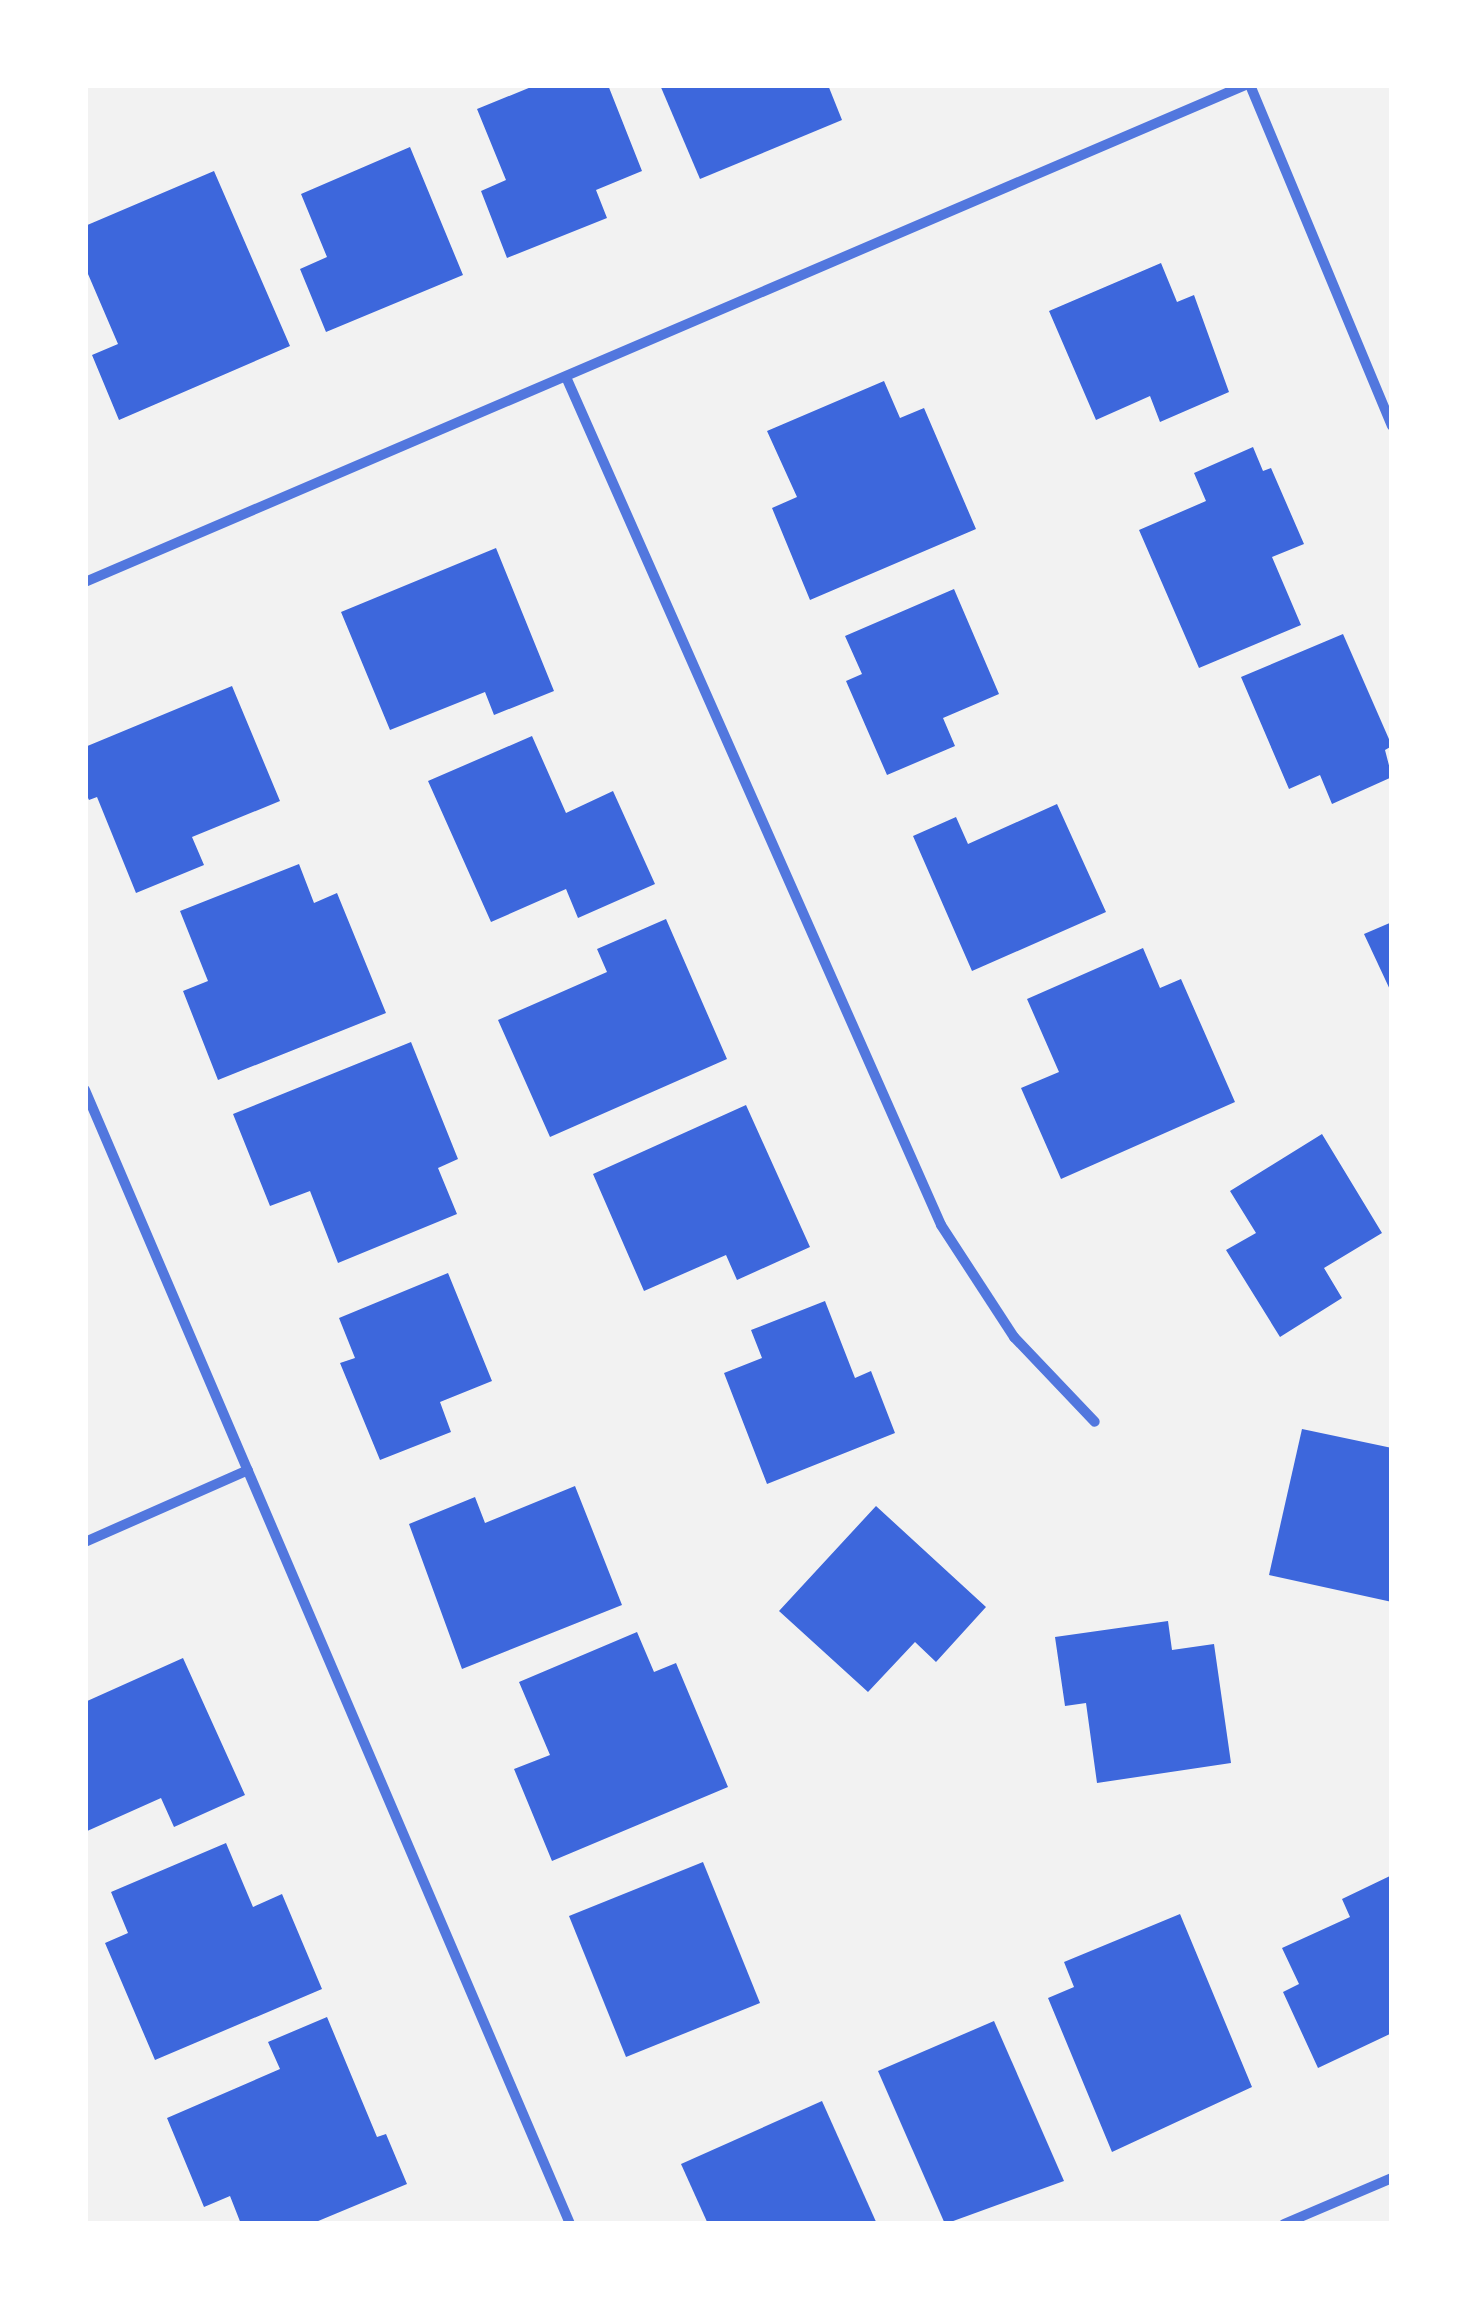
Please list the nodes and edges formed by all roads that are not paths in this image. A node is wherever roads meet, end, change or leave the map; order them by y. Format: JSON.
{"nodes":[{"id":1,"x":1248,"y":85,"type":"edge"},
{"id":2,"x":566,"y":377,"type":"junction"},
{"id":3,"x":1392,"y":426,"type":"edge"},
{"id":4,"x":85,"y":582,"type":"edge"},
{"id":5,"x":85,"y":1090,"type":"edge"},
{"id":6,"x":1095,"y":1422,"type":"dead end"},
{"id":7,"x":248,"y":1470,"type":"junction"},
{"id":8,"x":85,"y":1542,"type":"edge"},
{"id":9,"x":1392,"y":2178,"type":"edge"},
{"id":10,"x":570,"y":2224,"type":"edge"},
{"id":11,"x":1284,"y":2224,"type":"edge"}],
"edges":[{"from":1,"to":2,"type":"street"},
{"from":1,"to":3,"type":"street"},
{"from":2,"to":4,"type":"street"},
{"from":2,"to":6,"type":"street"},
{"from":5,"to":7,"type":"street"},
{"from":7,"to":8,"type":"street"},
{"from":7,"to":10,"type":"street"},
{"from":9,"to":11,"type":"street"}]}
